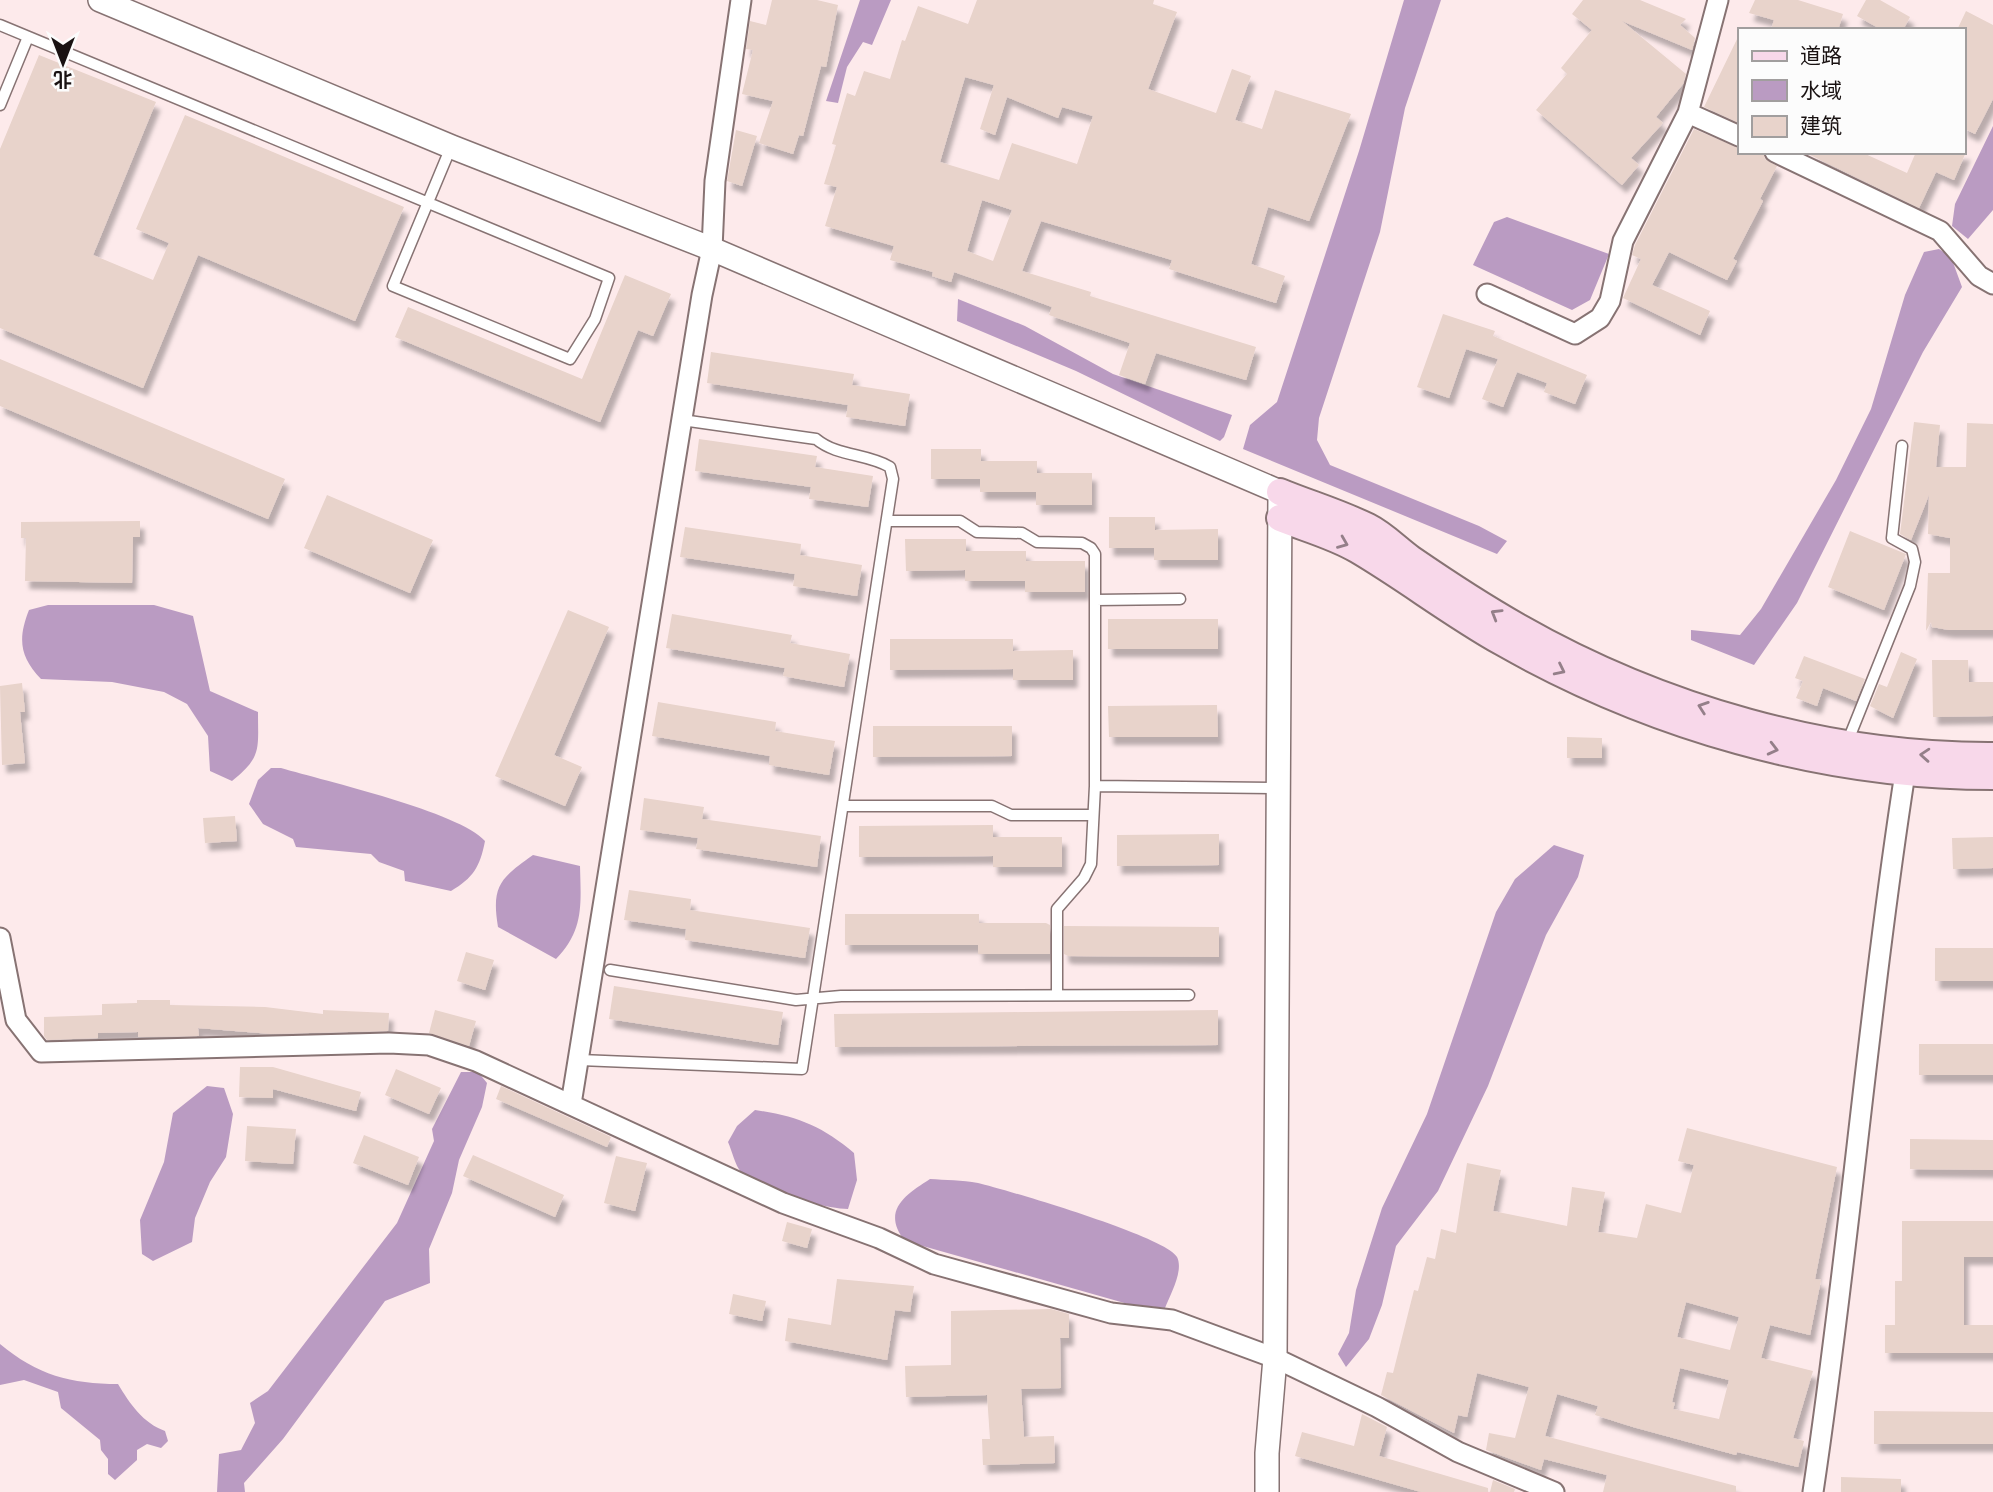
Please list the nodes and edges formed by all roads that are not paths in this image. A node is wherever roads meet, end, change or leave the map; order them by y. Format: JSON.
{"nodes":[{"id":1,"x":100,"y":0,"type":"edge"},
{"id":2,"x":741,"y":0,"type":"edge"},
{"id":3,"x":1718,"y":0,"type":"edge"},
{"id":4,"x":0,"y":25,"type":"edge"},
{"id":5,"x":28,"y":37,"type":"junction"},
{"id":6,"x":0,"y":105,"type":"edge"},
{"id":7,"x":1688,"y":113,"type":"junction"},
{"id":8,"x":1738,"y":136,"type":"edge"},
{"id":9,"x":452,"y":147,"type":"junction"},
{"id":10,"x":1779,"y":154,"type":"edge"},
{"id":11,"x":427,"y":202,"type":"junction"},
{"id":12,"x":712,"y":249,"type":"junction"},
{"id":13,"x":1993,"y":284,"type":"edge"},
{"id":14,"x":1487,"y":294,"type":"dead end"},
{"id":15,"x":682,"y":419,"type":"junction"},
{"id":16,"x":1902,"y":446,"type":"dead end"},
{"id":17,"x":1280,"y":505,"type":"junction"},
{"id":18,"x":887,"y":521,"type":"junction"},
{"id":19,"x":1095,"y":600,"type":"junction"},
{"id":20,"x":1180,"y":600,"type":"dead end"},
{"id":21,"x":1847,"y":743,"type":"junction"},
{"id":22,"x":1993,"y":756,"type":"edge"},
{"id":23,"x":1905,"y":773,"type":"junction"},
{"id":24,"x":1993,"y":776,"type":"edge"},
{"id":25,"x":1095,"y":786,"type":"junction"},
{"id":26,"x":1278,"y":788,"type":"junction"},
{"id":27,"x":843,"y":806,"type":"junction"},
{"id":28,"x":1093,"y":815,"type":"junction"},
{"id":29,"x":0,"y":938,"type":"edge"},
{"id":30,"x":610,"y":970,"type":"dead end"},
{"id":31,"x":1057,"y":995,"type":"junction"},
{"id":32,"x":1189,"y":995,"type":"dead end"},
{"id":33,"x":813,"y":999,"type":"junction"},
{"id":34,"x":580,"y":1060,"type":"junction"},
{"id":35,"x":571,"y":1104,"type":"junction"},
{"id":36,"x":1275,"y":1358,"type":"junction"},
{"id":37,"x":1267,"y":1492,"type":"edge"},
{"id":38,"x":1554,"y":1492,"type":"edge"},
{"id":39,"x":1813,"y":1492,"type":"edge"}],
"edges":[{"from":1,"to":9,"type":"street"},
{"from":2,"to":12,"type":"street"},
{"from":3,"to":7,"type":"street"},
{"from":4,"to":5,"type":"lane"},
{"from":5,"to":6,"type":"lane"},
{"from":5,"to":11,"type":"lane"},
{"from":7,"to":8,"type":"street"},
{"from":7,"to":14,"type":"street"},
{"from":9,"to":11,"type":"lane"},
{"from":9,"to":12,"type":"street"},
{"from":10,"to":13,"type":"street"},
{"from":11,"to":11,"type":"lane"},
{"from":12,"to":15,"type":"street"},
{"from":12,"to":17,"type":"street"},
{"from":15,"to":18,"type":"lane"},
{"from":15,"to":34,"type":"street"},
{"from":16,"to":21,"type":"lane"},
{"from":21,"to":17,"type":"main road","one_way":true},
{"from":17,"to":23,"type":"main road","one_way":true},
{"from":17,"to":26,"type":"street"},
{"from":18,"to":19,"type":"lane"},
{"from":18,"to":27,"type":"lane"},
{"from":19,"to":20,"type":"lane"},
{"from":19,"to":25,"type":"lane"},
{"from":22,"to":21,"type":"main road","one_way":true},
{"from":23,"to":24,"type":"main road"},
{"from":23,"to":39,"type":"street"},
{"from":25,"to":26,"type":"lane"},
{"from":25,"to":28,"type":"lane"},
{"from":26,"to":36,"type":"street"},
{"from":27,"to":28,"type":"lane"},
{"from":27,"to":33,"type":"lane"},
{"from":28,"to":31,"type":"lane"},
{"from":29,"to":35,"type":"street"},
{"from":30,"to":33,"type":"lane"},
{"from":31,"to":32,"type":"lane"},
{"from":31,"to":33,"type":"lane"},
{"from":33,"to":34,"type":"lane"},
{"from":34,"to":35,"type":"street"},
{"from":35,"to":36,"type":"street"},
{"from":36,"to":37,"type":"street"},
{"from":36,"to":38,"type":"street"}]}
